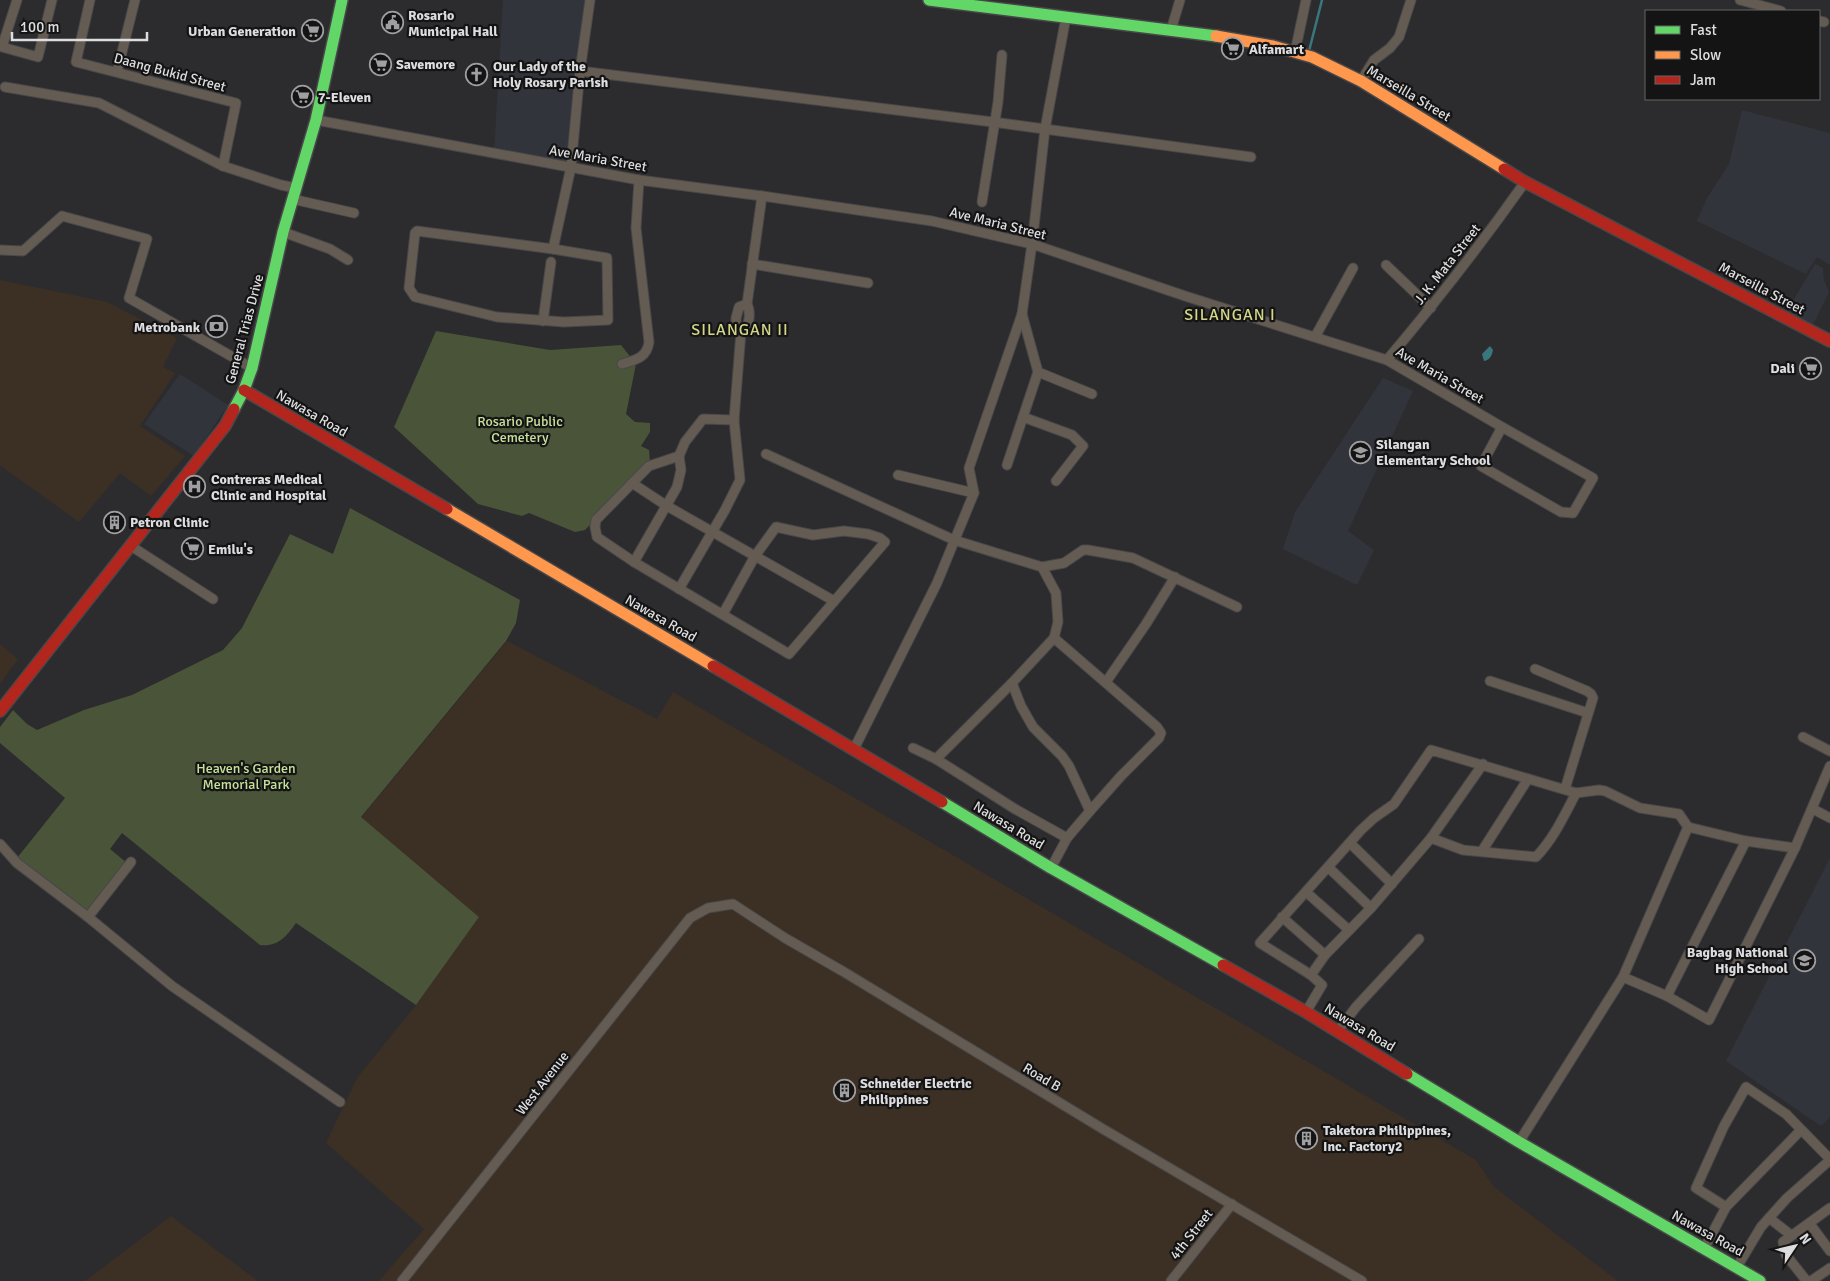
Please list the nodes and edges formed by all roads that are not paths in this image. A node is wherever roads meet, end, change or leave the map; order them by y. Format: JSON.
{"nodes":[{"id":1,"x":16,"y":0,"type":"edge"},
{"id":2,"x":52,"y":0,"type":"edge"},
{"id":3,"x":90,"y":0,"type":"edge"},
{"id":4,"x":135,"y":0,"type":"edge"},
{"id":5,"x":342,"y":0,"type":"edge"},
{"id":6,"x":590,"y":0,"type":"edge"},
{"id":7,"x":929,"y":0,"type":"edge"},
{"id":8,"x":1180,"y":0,"type":"edge"},
{"id":9,"x":1306,"y":0,"type":"edge"},
{"id":10,"x":1411,"y":0,"type":"edge"},
{"id":11,"x":1740,"y":0,"type":"edge"},
{"id":12,"x":952,"y":2,"type":"edge"},
{"id":13,"x":1777,"y":10,"type":"edge"},
{"id":14,"x":1066,"y":18,"type":"junction"},
{"id":15,"x":1171,"y":30,"type":"junction"},
{"id":16,"x":1295,"y":52,"type":"junction"},
{"id":17,"x":1002,"y":55,"type":"dead end"},
{"id":18,"x":580,"y":71,"type":"junction"},
{"id":19,"x":117,"y":72,"type":"junction"},
{"id":20,"x":1361,"y":81,"type":"junction"},
{"id":21,"x":5,"y":87,"type":"dead end"},
{"id":22,"x":316,"y":120,"type":"junction"},
{"id":23,"x":993,"y":122,"type":"junction"},
{"id":24,"x":1045,"y":129,"type":"junction"},
{"id":25,"x":1251,"y":157,"type":"dead end"},
{"id":26,"x":222,"y":166,"type":"junction"},
{"id":27,"x":571,"y":167,"type":"junction"},
{"id":28,"x":639,"y":180,"type":"junction"},
{"id":29,"x":1525,"y":182,"type":"junction"},
{"id":30,"x":294,"y":193,"type":"junction"},
{"id":31,"x":762,"y":196,"type":"junction"},
{"id":32,"x":982,"y":202,"type":"dead end"},
{"id":33,"x":354,"y":213,"type":"dead end"},
{"id":34,"x":283,"y":232,"type":"junction"},
{"id":35,"x":1032,"y":244,"type":"junction"},
{"id":36,"x":1,"y":249,"type":"edge"},
{"id":37,"x":553,"y":249,"type":"junction"},
{"id":38,"x":348,"y":260,"type":"dead end"},
{"id":39,"x":551,"y":262,"type":"dead end"},
{"id":40,"x":752,"y":264,"type":"junction"},
{"id":41,"x":1386,"y":265,"type":"dead end"},
{"id":42,"x":1352,"y":268,"type":"dead end"},
{"id":43,"x":868,"y":283,"type":"dead end"},
{"id":44,"x":747,"y":304,"type":"junction"},
{"id":45,"x":1431,"y":308,"type":"junction"},
{"id":46,"x":1022,"y":314,"type":"junction"},
{"id":47,"x":543,"y":321,"type":"junction"},
{"id":48,"x":741,"y":332,"type":"junction"},
{"id":49,"x":1314,"y":337,"type":"junction"},
{"id":50,"x":1830,"y":341,"type":"edge"},
{"id":51,"x":1387,"y":360,"type":"junction"},
{"id":52,"x":622,"y":364,"type":"dead end"},
{"id":53,"x":252,"y":368,"type":"junction"},
{"id":54,"x":1038,"y":372,"type":"junction"},
{"id":55,"x":244,"y":390,"type":"junction"},
{"id":56,"x":1092,"y":394,"type":"dead end"},
{"id":57,"x":1023,"y":417,"type":"junction"},
{"id":58,"x":734,"y":420,"type":"junction"},
{"id":59,"x":1502,"y":427,"type":"junction"},
{"id":60,"x":766,"y":454,"type":"dead end"},
{"id":61,"x":679,"y":456,"type":"junction"},
{"id":62,"x":1007,"y":466,"type":"dead end"},
{"id":63,"x":898,"y":475,"type":"dead end"},
{"id":64,"x":1056,"y":481,"type":"dead end"},
{"id":65,"x":632,"y":483,"type":"junction"},
{"id":66,"x":974,"y":493,"type":"junction"},
{"id":67,"x":666,"y":506,"type":"junction"},
{"id":68,"x":712,"y":530,"type":"junction"},
{"id":69,"x":954,"y":540,"type":"junction"},
{"id":70,"x":131,"y":546,"type":"junction"},
{"id":71,"x":756,"y":556,"type":"junction"},
{"id":72,"x":634,"y":562,"type":"junction"},
{"id":73,"x":1042,"y":567,"type":"junction"},
{"id":74,"x":1175,"y":577,"type":"junction"},
{"id":75,"x":679,"y":589,"type":"junction"},
{"id":76,"x":213,"y":599,"type":"dead end"},
{"id":77,"x":834,"y":601,"type":"junction"},
{"id":78,"x":1237,"y":607,"type":"dead end"},
{"id":79,"x":723,"y":614,"type":"junction"},
{"id":80,"x":1054,"y":638,"type":"junction"},
{"id":81,"x":1536,"y":669,"type":"dead end"},
{"id":82,"x":1490,"y":681,"type":"dead end"},
{"id":83,"x":1106,"y":682,"type":"junction"},
{"id":84,"x":1012,"y":683,"type":"junction"},
{"id":85,"x":0,"y":711,"type":"edge"},
{"id":86,"x":1588,"y":713,"type":"junction"},
{"id":87,"x":1803,"y":737,"type":"dead end"},
{"id":88,"x":913,"y":748,"type":"dead end"},
{"id":89,"x":854,"y":749,"type":"junction"},
{"id":90,"x":1830,"y":751,"type":"edge"},
{"id":91,"x":936,"y":759,"type":"junction"},
{"id":92,"x":1483,"y":764,"type":"junction"},
{"id":93,"x":1830,"y":766,"type":"edge"},
{"id":94,"x":1528,"y":779,"type":"junction"},
{"id":95,"x":1565,"y":789,"type":"junction"},
{"id":96,"x":1576,"y":792,"type":"junction"},
{"id":97,"x":1813,"y":809,"type":"junction"},
{"id":98,"x":1090,"y":811,"type":"junction"},
{"id":99,"x":1830,"y":818,"type":"edge"},
{"id":100,"x":1688,"y":827,"type":"junction"},
{"id":101,"x":1067,"y":838,"type":"junction"},
{"id":102,"x":1432,"y":838,"type":"junction"},
{"id":103,"x":1746,"y":841,"type":"junction"},
{"id":104,"x":1350,"y":843,"type":"junction"},
{"id":105,"x":0,"y":844,"type":"edge"},
{"id":106,"x":1795,"y":848,"type":"junction"},
{"id":107,"x":1482,"y":851,"type":"junction"},
{"id":108,"x":131,"y":862,"type":"dead end"},
{"id":109,"x":1328,"y":867,"type":"junction"},
{"id":110,"x":1051,"y":868,"type":"junction"},
{"id":111,"x":1392,"y":884,"type":"junction"},
{"id":112,"x":1306,"y":892,"type":"junction"},
{"id":113,"x":708,"y":908,"type":"joint"},
{"id":114,"x":1371,"y":908,"type":"junction"},
{"id":115,"x":88,"y":917,"type":"junction"},
{"id":116,"x":1282,"y":917,"type":"junction"},
{"id":117,"x":1349,"y":930,"type":"junction"},
{"id":118,"x":1419,"y":939,"type":"dead end"},
{"id":119,"x":1325,"y":955,"type":"junction"},
{"id":120,"x":1311,"y":975,"type":"junction"},
{"id":121,"x":1623,"y":977,"type":"junction"},
{"id":122,"x":1667,"y":996,"type":"junction"},
{"id":123,"x":1306,"y":1012,"type":"junction"},
{"id":124,"x":1338,"y":1031,"type":"junction"},
{"id":125,"x":340,"y":1102,"type":"dead end"},
{"id":126,"x":1801,"y":1130,"type":"junction"},
{"id":127,"x":1519,"y":1142,"type":"junction"},
{"id":128,"x":1830,"y":1160,"type":"edge"},
{"id":129,"x":1232,"y":1204,"type":"junction"},
{"id":130,"x":1726,"y":1207,"type":"junction"},
{"id":131,"x":1830,"y":1208,"type":"edge"},
{"id":132,"x":1769,"y":1218,"type":"junction"},
{"id":133,"x":1810,"y":1224,"type":"junction"},
{"id":134,"x":1792,"y":1235,"type":"junction"},
{"id":135,"x":1704,"y":1249,"type":"junction"},
{"id":136,"x":1830,"y":1251,"type":"edge"},
{"id":137,"x":1737,"y":1266,"type":"junction"},
{"id":138,"x":1830,"y":1268,"type":"edge"},
{"id":139,"x":402,"y":1281,"type":"edge"},
{"id":140,"x":1171,"y":1281,"type":"edge"},
{"id":141,"x":1362,"y":1281,"type":"edge"},
{"id":142,"x":1760,"y":1281,"type":"edge"},
{"id":143,"x":1810,"y":1281,"type":"edge"}],
"edges":[{"from":1,"to":2,"type":"street"},
{"from":3,"to":19,"type":"street","name":"Daang Bukid Street"},
{"from":4,"to":19,"type":"street"},
{"from":5,"to":22,"type":"main road","name":"General Trias Drive"},
{"from":6,"to":18,"type":"street"},
{"from":7,"to":12,"type":"main road","name":"Marseilla Street"},
{"from":8,"to":15,"type":"street"},
{"from":9,"to":16,"type":"street"},
{"from":10,"to":20,"type":"street"},
{"from":11,"to":13,"type":"street"},
{"from":12,"to":14,"type":"main road","name":"Marseilla Street"},
{"from":14,"to":15,"type":"main road","name":"Marseilla Street"},
{"from":14,"to":24,"type":"street"},
{"from":15,"to":16,"type":"main road","name":"Marseilla Street"},
{"from":16,"to":20,"type":"main road","name":"Marseilla Street"},
{"from":17,"to":23,"type":"street"},
{"from":18,"to":23,"type":"street"},
{"from":18,"to":27,"type":"street"},
{"from":19,"to":26,"type":"street","name":"Daang Bukid Street"},
{"from":20,"to":29,"type":"main road","name":"Marseilla Street"},
{"from":21,"to":26,"type":"street"},
{"from":22,"to":27,"type":"street","name":"Ave Maria Street"},
{"from":22,"to":30,"type":"main road","name":"General Trias Drive"},
{"from":23,"to":24,"type":"street"},
{"from":23,"to":32,"type":"street"},
{"from":24,"to":25,"type":"street"},
{"from":24,"to":35,"type":"street"},
{"from":26,"to":30,"type":"street"},
{"from":27,"to":28,"type":"street","name":"Ave Maria Street"},
{"from":27,"to":37,"type":"street"},
{"from":28,"to":31,"type":"street","name":"Ave Maria Street"},
{"from":28,"to":52,"type":"street"},
{"from":29,"to":45,"type":"street","name":"J. K. Mata Street"},
{"from":29,"to":50,"type":"main road","name":"Marseilla Street"},
{"from":30,"to":33,"type":"street"},
{"from":30,"to":34,"type":"main road","name":"General Trias Drive"},
{"from":31,"to":35,"type":"street","name":"Ave Maria Street"},
{"from":31,"to":40,"type":"street"},
{"from":34,"to":38,"type":"street"},
{"from":34,"to":53,"type":"main road","name":"General Trias Drive"},
{"from":35,"to":46,"type":"street"},
{"from":35,"to":49,"type":"street","name":"Ave Maria Street"},
{"from":36,"to":53,"type":"street"},
{"from":37,"to":47,"type":"street"},
{"from":37,"to":47,"type":"street"},
{"from":39,"to":47,"type":"street"},
{"from":40,"to":43,"type":"street"},
{"from":40,"to":44,"type":"street"},
{"from":41,"to":45,"type":"street"},
{"from":42,"to":49,"type":"street"},
{"from":44,"to":48,"type":"street"},
{"from":44,"to":48,"type":"street"},
{"from":45,"to":51,"type":"street","name":"J. K. Mata Street"},
{"from":46,"to":54,"type":"street"},
{"from":46,"to":66,"type":"street"},
{"from":48,"to":58,"type":"street"},
{"from":49,"to":51,"type":"street","name":"Ave Maria Street"},
{"from":51,"to":59,"type":"street","name":"Ave Maria Street"},
{"from":53,"to":55,"type":"main road","name":"General Trias Drive"},
{"from":54,"to":56,"type":"street"},
{"from":54,"to":57,"type":"street"},
{"from":55,"to":70,"type":"main road","name":"General Trias Drive"},
{"from":55,"to":89,"type":"main road","name":"Nawasa Road"},
{"from":57,"to":62,"type":"street"},
{"from":57,"to":64,"type":"street"},
{"from":58,"to":61,"type":"street"},
{"from":58,"to":68,"type":"street"},
{"from":59,"to":59,"type":"street","name":"Ave Maria Street"},
{"from":60,"to":69,"type":"street"},
{"from":61,"to":65,"type":"street"},
{"from":61,"to":67,"type":"street"},
{"from":63,"to":66,"type":"street"},
{"from":65,"to":67,"type":"street"},
{"from":65,"to":72,"type":"street"},
{"from":66,"to":69,"type":"street"},
{"from":67,"to":68,"type":"street"},
{"from":67,"to":72,"type":"street"},
{"from":68,"to":71,"type":"street"},
{"from":68,"to":75,"type":"street"},
{"from":69,"to":73,"type":"street"},
{"from":69,"to":89,"type":"street"},
{"from":70,"to":76,"type":"street"},
{"from":70,"to":85,"type":"main road","name":"General Trias Drive"},
{"from":71,"to":77,"type":"street"},
{"from":71,"to":77,"type":"street"},
{"from":71,"to":79,"type":"street"},
{"from":72,"to":75,"type":"street"},
{"from":73,"to":74,"type":"street"},
{"from":73,"to":80,"type":"street"},
{"from":74,"to":78,"type":"street"},
{"from":74,"to":83,"type":"street"},
{"from":75,"to":79,"type":"street"},
{"from":77,"to":79,"type":"street"},
{"from":80,"to":83,"type":"street"},
{"from":80,"to":84,"type":"street"},
{"from":81,"to":86,"type":"street"},
{"from":82,"to":86,"type":"street"},
{"from":83,"to":98,"type":"street"},
{"from":84,"to":91,"type":"street"},
{"from":84,"to":98,"type":"street"},
{"from":86,"to":95,"type":"street"},
{"from":87,"to":90,"type":"street"},
{"from":88,"to":91,"type":"street"},
{"from":89,"to":110,"type":"main road","name":"Nawasa Road"},
{"from":91,"to":101,"type":"street"},
{"from":92,"to":94,"type":"street"},
{"from":92,"to":102,"type":"street"},
{"from":92,"to":104,"type":"street"},
{"from":93,"to":97,"type":"street"},
{"from":94,"to":95,"type":"street"},
{"from":94,"to":107,"type":"street"},
{"from":95,"to":96,"type":"street"},
{"from":96,"to":100,"type":"street"},
{"from":96,"to":107,"type":"street"},
{"from":97,"to":99,"type":"street"},
{"from":97,"to":106,"type":"street"},
{"from":98,"to":101,"type":"street"},
{"from":100,"to":103,"type":"street"},
{"from":100,"to":121,"type":"street"},
{"from":101,"to":110,"type":"street"},
{"from":102,"to":107,"type":"street"},
{"from":102,"to":111,"type":"street"},
{"from":103,"to":106,"type":"street"},
{"from":103,"to":122,"type":"street"},
{"from":104,"to":109,"type":"street"},
{"from":104,"to":111,"type":"street"},
{"from":105,"to":115,"type":"street"},
{"from":106,"to":122,"type":"street"},
{"from":108,"to":115,"type":"street"},
{"from":109,"to":112,"type":"street"},
{"from":109,"to":114,"type":"street"},
{"from":110,"to":123,"type":"main road","name":"Nawasa Road"},
{"from":111,"to":114,"type":"street"},
{"from":112,"to":116,"type":"street"},
{"from":112,"to":117,"type":"street"},
{"from":113,"to":129,"type":"street","name":"Road B"},
{"from":113,"to":139,"type":"street","name":"West Avenue"},
{"from":114,"to":117,"type":"street"},
{"from":115,"to":125,"type":"street"},
{"from":116,"to":119,"type":"street"},
{"from":116,"to":120,"type":"street"},
{"from":117,"to":119,"type":"street"},
{"from":118,"to":124,"type":"street"},
{"from":119,"to":120,"type":"street"},
{"from":120,"to":123,"type":"street"},
{"from":121,"to":122,"type":"street"},
{"from":121,"to":127,"type":"street"},
{"from":123,"to":124,"type":"main road","name":"Nawasa Road"},
{"from":124,"to":127,"type":"main road","name":"Nawasa Road"},
{"from":126,"to":128,"type":"street"},
{"from":126,"to":130,"type":"street"},
{"from":126,"to":130,"type":"street"},
{"from":127,"to":135,"type":"main road","name":"Nawasa Road"},
{"from":128,"to":132,"type":"street"},
{"from":129,"to":140,"type":"street","name":"4th Street"},
{"from":129,"to":141,"type":"street","name":"Road B"},
{"from":130,"to":135,"type":"street"},
{"from":131,"to":133,"type":"street"},
{"from":132,"to":134,"type":"street"},
{"from":132,"to":137,"type":"street"},
{"from":133,"to":134,"type":"street"},
{"from":133,"to":136,"type":"street"},
{"from":134,"to":143,"type":"street"},
{"from":135,"to":137,"type":"main road","name":"Nawasa Road"},
{"from":137,"to":142,"type":"main road","name":"Nawasa Road"},
{"from":138,"to":143,"type":"street"}]}
